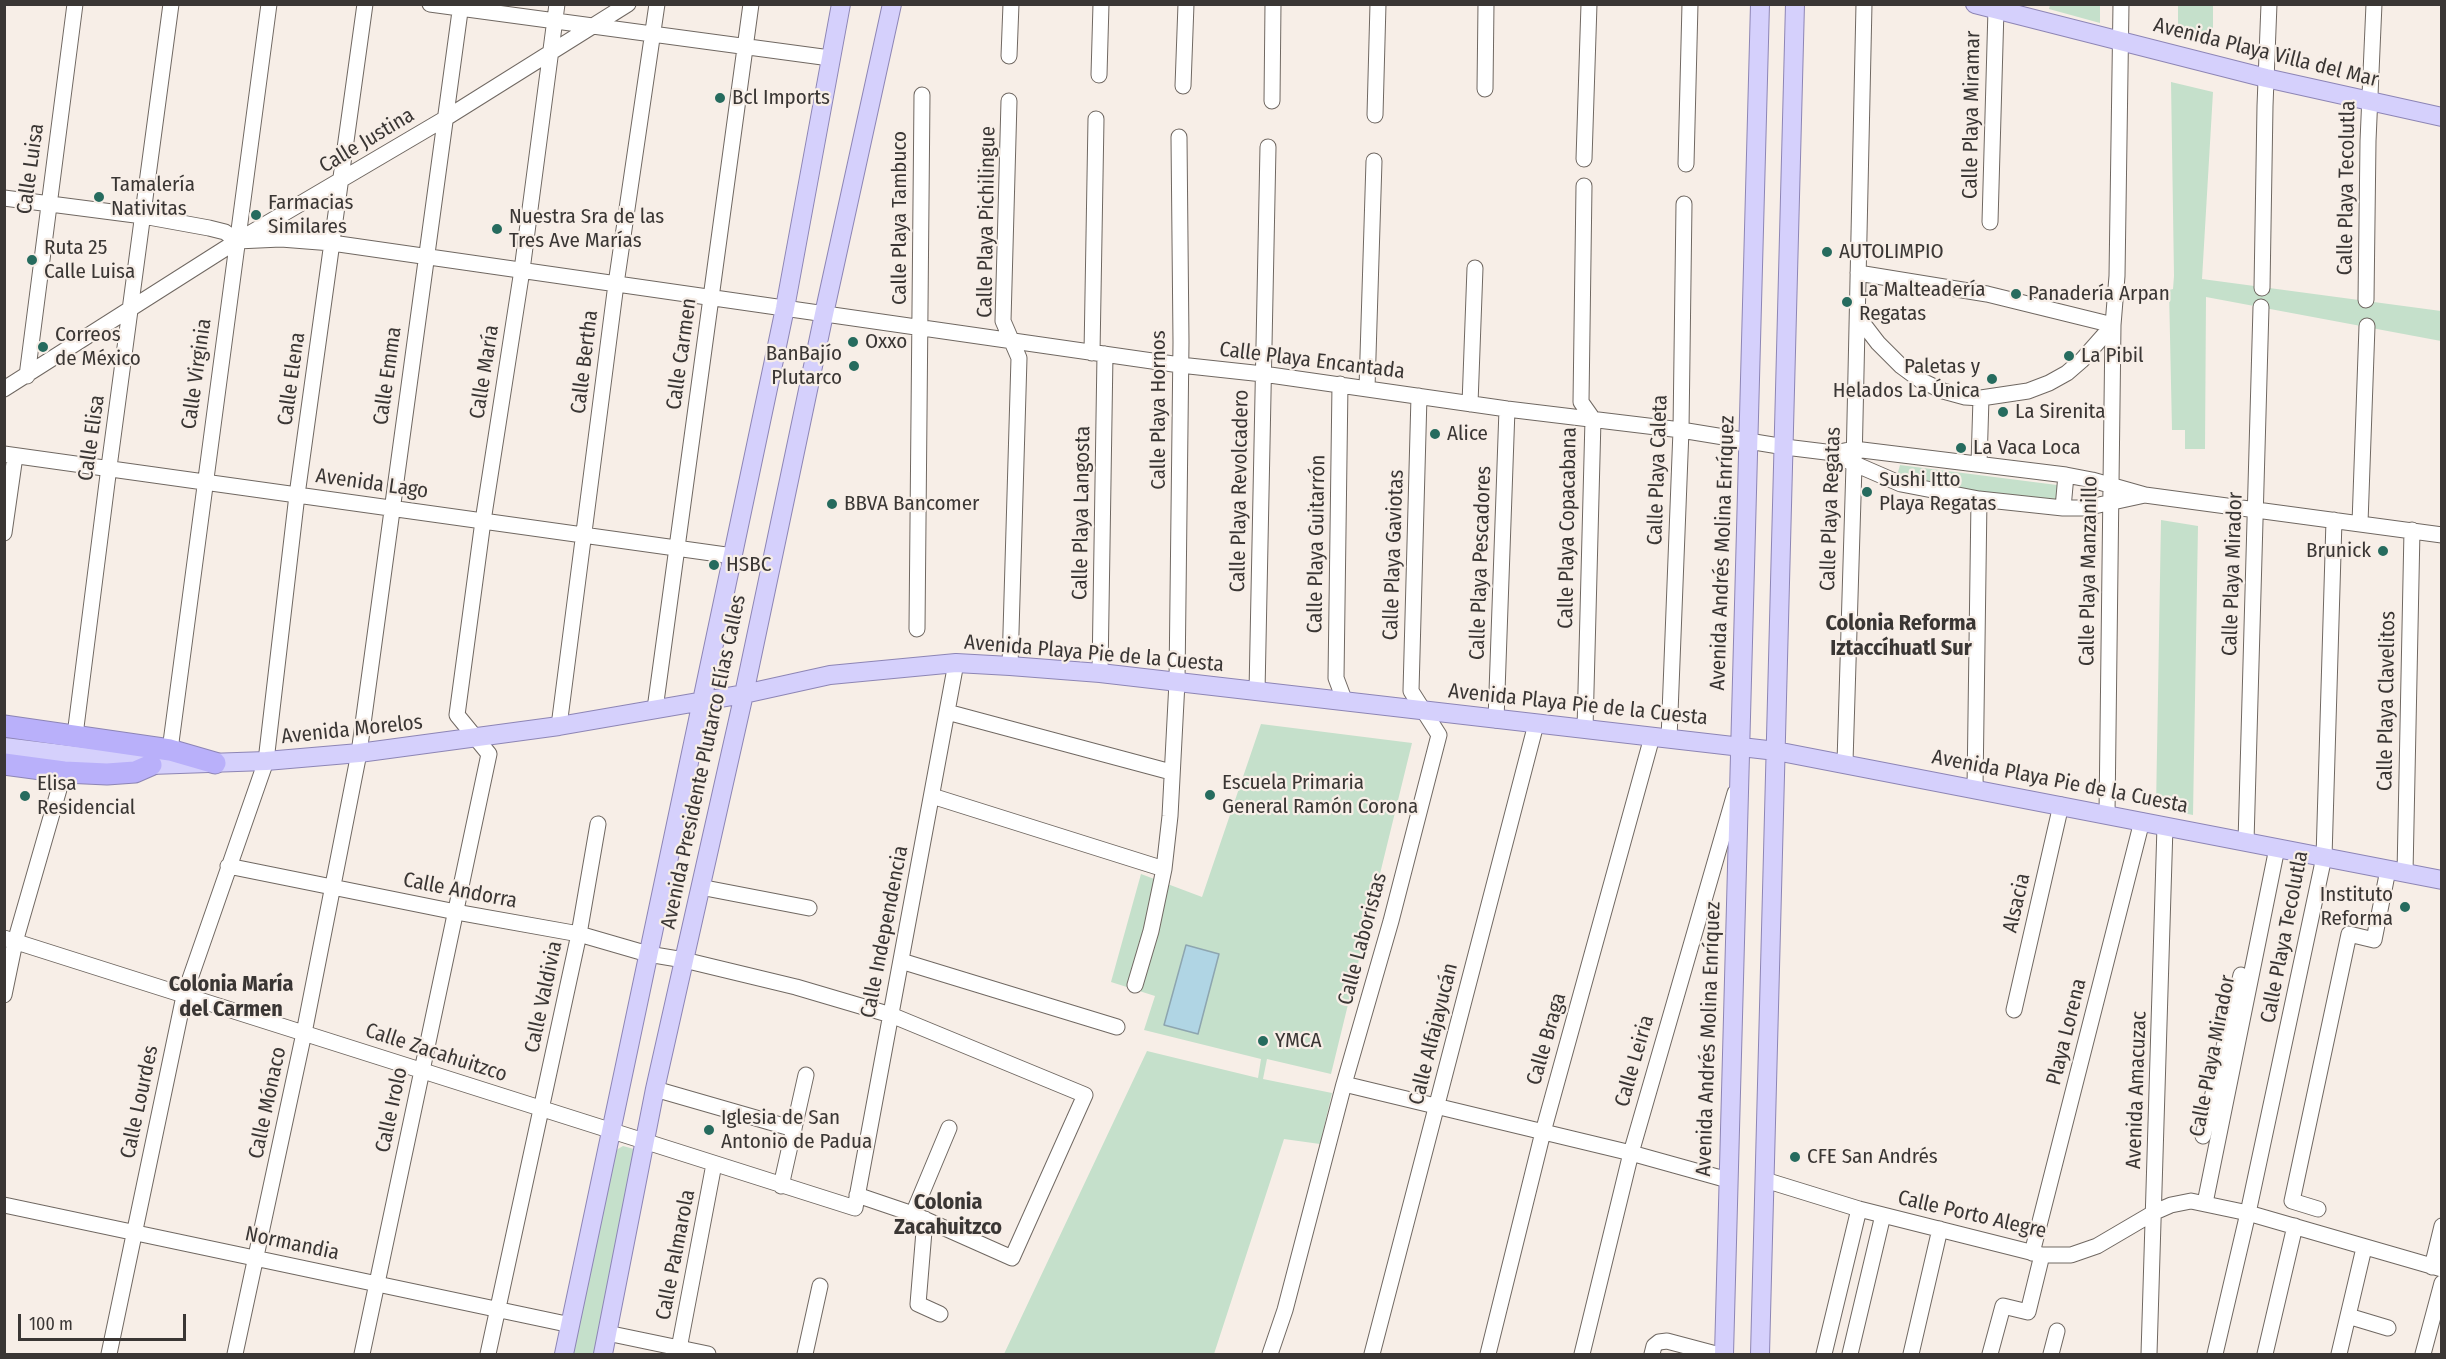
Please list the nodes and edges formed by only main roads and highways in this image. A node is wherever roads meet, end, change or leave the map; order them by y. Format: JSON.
{"nodes":[{"id":1,"x":841,"y":4,"type":"edge"},
{"id":2,"x":892,"y":4,"type":"edge"},
{"id":3,"x":1760,"y":4,"type":"edge"},
{"id":4,"x":1794,"y":4,"type":"edge"},
{"id":5,"x":1975,"y":4,"type":"edge"},
{"id":6,"x":2442,"y":117,"type":"edge"},
{"id":7,"x":744,"y":693,"type":"junction"},
{"id":8,"x":702,"y":701,"type":"junction"},
{"id":9,"x":4,"y":726,"type":"edge"},
{"id":10,"x":1740,"y":745,"type":"junction"},
{"id":11,"x":4,"y":747,"type":"edge"},
{"id":12,"x":1776,"y":751,"type":"junction"},
{"id":13,"x":215,"y":763,"type":"junction"},
{"id":14,"x":4,"y":764,"type":"edge"},
{"id":15,"x":151,"y":765,"type":"junction"},
{"id":16,"x":2442,"y":880,"type":"edge"},
{"id":17,"x":564,"y":1354,"type":"edge"},
{"id":18,"x":603,"y":1354,"type":"edge"},
{"id":19,"x":1724,"y":1354,"type":"edge"},
{"id":20,"x":1760,"y":1354,"type":"edge"}],
"edges":[{"from":1,"to":8,"type":"main road","name":"Avenida Presidente Plutarco Elías Calles"},
{"from":2,"to":7,"type":"main road","name":"Avenida Presidente Plutarco Elías Calles"},
{"from":3,"to":10,"type":"main road","name":"Avenida Andrés Molina Enríquez"},
{"from":4,"to":12,"type":"main road"},
{"from":5,"to":6,"type":"main road","name":"Avenida Playa Villa del Mar"},
{"from":7,"to":8,"type":"main road","name":"Avenida Playa Pie de la Cuesta"},
{"from":7,"to":10,"type":"main road","name":"Avenida Playa Pie de la Cuesta"},
{"from":7,"to":18,"type":"main road","name":"Avenida Presidente Plutarco Elías Calles"},
{"from":8,"to":13,"type":"main road","name":"Avenida Morelos"},
{"from":8,"to":17,"type":"main road","name":"Avenida Presidente Plutarco Elías Calles"},
{"from":9,"to":13,"type":"highway"},
{"from":10,"to":12,"type":"main road","name":"Avenida Playa Pie de la Cuesta"},
{"from":10,"to":19,"type":"main road","name":"Avenida Andrés Molina Enríquez"},
{"from":11,"to":15,"type":"main road","name":"Avenida Morelos"},
{"from":12,"to":16,"type":"main road","name":"Avenida Playa Pie de la Cuesta"},
{"from":12,"to":20,"type":"main road"},
{"from":13,"to":15,"type":"main road","name":"Avenida Morelos"},
{"from":14,"to":15,"type":"highway"}]}
